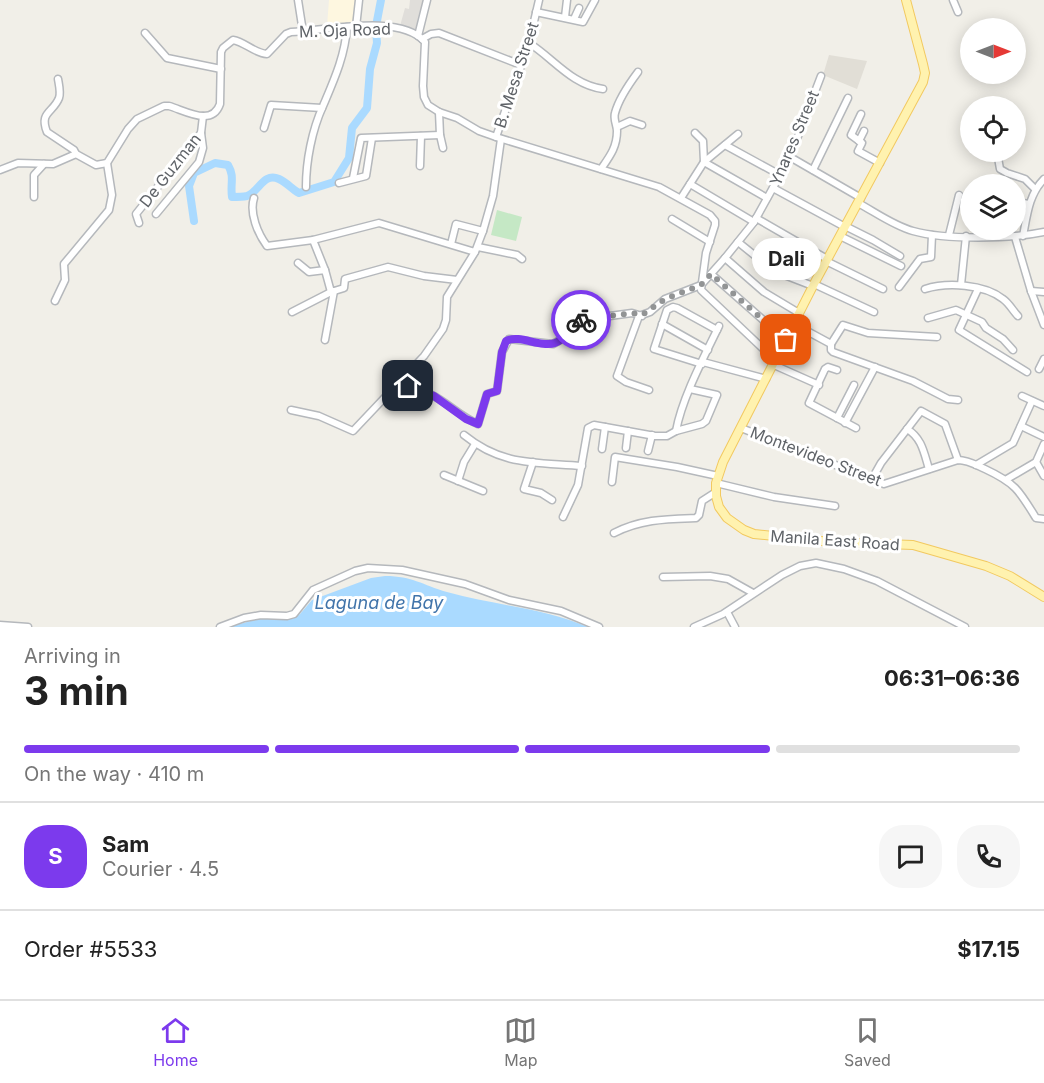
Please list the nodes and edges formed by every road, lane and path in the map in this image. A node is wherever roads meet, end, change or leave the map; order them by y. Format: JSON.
{"nodes":[{"id":1,"x":298,"y":0,"type":"edge"},
{"id":2,"x":359,"y":0,"type":"edge"},
{"id":3,"x":427,"y":0,"type":"edge"},
{"id":4,"x":539,"y":0,"type":"edge"},
{"id":5,"x":567,"y":0,"type":"edge"},
{"id":6,"x":595,"y":0,"type":"edge"},
{"id":7,"x":906,"y":0,"type":"edge"},
{"id":8,"x":953,"y":0,"type":"edge"},
{"id":9,"x":579,"y":8,"type":"dead end"},
{"id":10,"x":536,"y":12,"type":"junction"},
{"id":11,"x":958,"y":12,"type":"dead end"},
{"id":12,"x":565,"y":17,"type":"junction"},
{"id":13,"x":574,"y":19,"type":"junction"},
{"id":14,"x":347,"y":27,"type":"junction"},
{"id":15,"x":356,"y":27,"type":"junction"},
{"id":16,"x":303,"y":32,"type":"junction"},
{"id":17,"x":145,"y":33,"type":"dead end"},
{"id":18,"x":420,"y":37,"type":"junction"},
{"id":19,"x":529,"y":43,"type":"junction"},
{"id":20,"x":521,"y":65,"type":"junction"},
{"id":21,"x":221,"y":69,"type":"junction"},
{"id":22,"x":638,"y":72,"type":"dead end"},
{"id":23,"x":821,"y":76,"type":"dead end"},
{"id":24,"x":58,"y":79,"type":"dead end"},
{"id":25,"x":603,"y":89,"type":"dead end"},
{"id":26,"x":848,"y":98,"type":"dead end"},
{"id":27,"x":322,"y":108,"type":"junction"},
{"id":28,"x":439,"y":112,"type":"junction"},
{"id":29,"x":861,"y":114,"type":"dead end"},
{"id":30,"x":203,"y":116,"type":"junction"},
{"id":31,"x":642,"y":125,"type":"dead end"},
{"id":32,"x":617,"y":127,"type":"junction"},
{"id":33,"x":264,"y":128,"type":"dead end"},
{"id":34,"x":864,"y":131,"type":"dead end"},
{"id":35,"x":201,"y":133,"type":"junction"},
{"id":36,"x":695,"y":133,"type":"dead end"},
{"id":37,"x":440,"y":135,"type":"junction"},
{"id":38,"x":738,"y":135,"type":"dead end"},
{"id":39,"x":421,"y":136,"type":"junction"},
{"id":40,"x":372,"y":138,"type":"junction"},
{"id":41,"x":498,"y":138,"type":"junction"},
{"id":42,"x":860,"y":142,"type":"junction"},
{"id":43,"x":193,"y":144,"type":"junction"},
{"id":44,"x":725,"y":145,"type":"junction"},
{"id":45,"x":443,"y":148,"type":"dead end"},
{"id":46,"x":76,"y":153,"type":"junction"},
{"id":47,"x":202,"y":156,"type":"junction"},
{"id":48,"x":790,"y":157,"type":"junction"},
{"id":49,"x":704,"y":162,"type":"junction"},
{"id":50,"x":999,"y":162,"type":"edge"},
{"id":51,"x":107,"y":163,"type":"junction"},
{"id":52,"x":880,"y":163,"type":"junction"},
{"id":53,"x":44,"y":164,"type":"junction"},
{"id":54,"x":420,"y":166,"type":"dead end"},
{"id":55,"x":601,"y":169,"type":"junction"},
{"id":56,"x":0,"y":170,"type":"edge"},
{"id":57,"x":813,"y":170,"type":"junction"},
{"id":58,"x":780,"y":175,"type":"junction"},
{"id":59,"x":353,"y":178,"type":"junction"},
{"id":60,"x":1044,"y":179,"type":"edge"},
{"id":61,"x":339,"y":183,"type":"dead end"},
{"id":62,"x":690,"y":184,"type":"junction"},
{"id":63,"x":306,"y":187,"type":"dead end"},
{"id":64,"x":773,"y":188,"type":"junction"},
{"id":65,"x":1035,"y":189,"type":"junction"},
{"id":66,"x":959,"y":195,"type":"dead end"},
{"id":67,"x":34,"y":197,"type":"dead end"},
{"id":68,"x":254,"y":198,"type":"dead end"},
{"id":69,"x":681,"y":198,"type":"junction"},
{"id":70,"x":767,"y":198,"type":"junction"},
{"id":71,"x":860,"y":200,"type":"junction"},
{"id":72,"x":1026,"y":203,"type":"edge"},
{"id":73,"x":1029,"y":204,"type":"junction"},
{"id":74,"x":156,"y":214,"type":"dead end"},
{"id":75,"x":672,"y":219,"type":"dead end"},
{"id":76,"x":755,"y":220,"type":"junction"},
{"id":77,"x":1026,"y":220,"type":"edge"},
{"id":78,"x":139,"y":223,"type":"dead end"},
{"id":79,"x":845,"y":227,"type":"junction"},
{"id":80,"x":483,"y":231,"type":"junction"},
{"id":81,"x":1044,"y":232,"type":"edge"},
{"id":82,"x":932,"y":234,"type":"junction"},
{"id":83,"x":949,"y":235,"type":"junction"},
{"id":84,"x":1026,"y":235,"type":"edge"},
{"id":85,"x":840,"y":236,"type":"junction"},
{"id":86,"x":960,"y":236,"type":"edge"},
{"id":87,"x":313,"y":240,"type":"junction"},
{"id":88,"x":966,"y":240,"type":"edge"},
{"id":89,"x":1016,"y":240,"type":"edge"},
{"id":90,"x":710,"y":242,"type":"junction"},
{"id":91,"x":738,"y":242,"type":"junction"},
{"id":92,"x":451,"y":244,"type":"junction"},
{"id":93,"x":477,"y":249,"type":"junction"},
{"id":94,"x":900,"y":256,"type":"dead end"},
{"id":95,"x":725,"y":258,"type":"junction"},
{"id":96,"x":522,"y":259,"type":"dead end"},
{"id":97,"x":827,"y":260,"type":"junction"},
{"id":98,"x":298,"y":264,"type":"dead end"},
{"id":99,"x":901,"y":266,"type":"dead end"},
{"id":100,"x":325,"y":270,"type":"junction"},
{"id":101,"x":711,"y":274,"type":"junction"},
{"id":102,"x":457,"y":280,"type":"junction"},
{"id":103,"x":701,"y":285,"type":"junction"},
{"id":104,"x":813,"y":285,"type":"junction"},
{"id":105,"x":962,"y":285,"type":"junction"},
{"id":106,"x":899,"y":287,"type":"dead end"},
{"id":107,"x":883,"y":289,"type":"dead end"},
{"id":108,"x":925,"y":289,"type":"dead end"},
{"id":109,"x":978,"y":289,"type":"junction"},
{"id":110,"x":1031,"y":291,"type":"junction"},
{"id":111,"x":333,"y":292,"type":"junction"},
{"id":112,"x":1044,"y":292,"type":"edge"},
{"id":113,"x":55,"y":301,"type":"dead end"},
{"id":114,"x":292,"y":312,"type":"dead end"},
{"id":115,"x":874,"y":312,"type":"dead end"},
{"id":116,"x":799,"y":313,"type":"junction"},
{"id":117,"x":966,"y":315,"type":"junction"},
{"id":118,"x":641,"y":316,"type":"junction"},
{"id":119,"x":1018,"y":316,"type":"dead end"},
{"id":120,"x":928,"y":318,"type":"dead end"},
{"id":121,"x":662,"y":324,"type":"junction"},
{"id":122,"x":794,"y":324,"type":"junction"},
{"id":123,"x":1044,"y":325,"type":"edge"},
{"id":124,"x":937,"y":337,"type":"dead end"},
{"id":125,"x":325,"y":340,"type":"dead end"},
{"id":126,"x":786,"y":340,"type":"junction"},
{"id":127,"x":831,"y":344,"type":"junction"},
{"id":128,"x":708,"y":350,"type":"junction"},
{"id":129,"x":1012,"y":350,"type":"dead end"},
{"id":130,"x":1044,"y":359,"type":"edge"},
{"id":131,"x":703,"y":363,"type":"junction"},
{"id":132,"x":775,"y":363,"type":"junction"},
{"id":133,"x":874,"y":367,"type":"junction"},
{"id":134,"x":1039,"y":369,"type":"dead end"},
{"id":135,"x":837,"y":370,"type":"dead end"},
{"id":136,"x":1027,"y":372,"type":"dead end"},
{"id":137,"x":766,"y":379,"type":"junction"},
{"id":138,"x":402,"y":380,"type":"junction"},
{"id":139,"x":819,"y":385,"type":"junction"},
{"id":140,"x":854,"y":385,"type":"dead end"},
{"id":141,"x":690,"y":389,"type":"junction"},
{"id":142,"x":649,"y":390,"type":"dead end"},
{"id":143,"x":1022,"y":396,"type":"dead end"},
{"id":144,"x":957,"y":400,"type":"dead end"},
{"id":145,"x":1032,"y":401,"type":"junction"},
{"id":146,"x":1044,"y":406,"type":"edge"},
{"id":147,"x":291,"y":410,"type":"dead end"},
{"id":148,"x":837,"y":418,"type":"junction"},
{"id":149,"x":845,"y":423,"type":"junction"},
{"id":150,"x":1021,"y":426,"type":"junction"},
{"id":151,"x":605,"y":427,"type":"junction"},
{"id":152,"x":741,"y":428,"type":"junction"},
{"id":153,"x":856,"y":428,"type":"dead end"},
{"id":154,"x":907,"y":429,"type":"junction"},
{"id":155,"x":628,"y":431,"type":"junction"},
{"id":156,"x":676,"y":431,"type":"junction"},
{"id":157,"x":464,"y":435,"type":"dead end"},
{"id":158,"x":652,"y":435,"type":"junction"},
{"id":159,"x":1044,"y":437,"type":"edge"},
{"id":160,"x":475,"y":444,"type":"junction"},
{"id":161,"x":1044,"y":444,"type":"edge"},
{"id":162,"x":626,"y":448,"type":"dead end"},
{"id":163,"x":602,"y":449,"type":"dead end"},
{"id":164,"x":648,"y":452,"type":"dead end"},
{"id":165,"x":958,"y":460,"type":"junction"},
{"id":166,"x":533,"y":462,"type":"junction"},
{"id":167,"x":1036,"y":462,"type":"junction"},
{"id":168,"x":976,"y":465,"type":"junction"},
{"id":169,"x":582,"y":466,"type":"junction"},
{"id":170,"x":929,"y":469,"type":"junction"},
{"id":171,"x":444,"y":475,"type":"dead end"},
{"id":172,"x":1044,"y":476,"type":"edge"},
{"id":173,"x":872,"y":479,"type":"junction"},
{"id":174,"x":1007,"y":479,"type":"junction"},
{"id":175,"x":458,"y":481,"type":"junction"},
{"id":176,"x":612,"y":482,"type":"dead end"},
{"id":177,"x":717,"y":484,"type":"junction"},
{"id":178,"x":483,"y":491,"type":"dead end"},
{"id":179,"x":552,"y":500,"type":"dead end"},
{"id":180,"x":834,"y":506,"type":"dead end"},
{"id":181,"x":563,"y":517,"type":"dead end"},
{"id":182,"x":1044,"y":519,"type":"edge"},
{"id":183,"x":614,"y":532,"type":"dead end"},
{"id":184,"x":663,"y":577,"type":"dead end"},
{"id":185,"x":753,"y":593,"type":"junction"},
{"id":186,"x":1044,"y":597,"type":"edge"},
{"id":187,"x":727,"y":612,"type":"junction"},
{"id":188,"x":0,"y":625,"type":"edge"},
{"id":189,"x":705,"y":625,"type":"edge"},
{"id":190,"x":28,"y":627,"type":"edge"},
{"id":191,"x":220,"y":627,"type":"edge"},
{"id":192,"x":599,"y":627,"type":"edge"},
{"id":193,"x":694,"y":627,"type":"edge"},
{"id":194,"x":735,"y":627,"type":"edge"},
{"id":195,"x":965,"y":627,"type":"edge"}],
"edges":[{"from":1,"to":16,"type":"street"},
{"from":2,"to":15,"type":"street"},
{"from":3,"to":18,"type":"street"},
{"from":4,"to":10,"type":"street","name":"B. Mesa Street"},
{"from":5,"to":12,"type":"street"},
{"from":6,"to":13,"type":"street"},
{"from":7,"to":52,"type":"main road"},
{"from":8,"to":11,"type":"street"},
{"from":9,"to":13,"type":"street"},
{"from":10,"to":12,"type":"street"},
{"from":10,"to":19,"type":"street","name":"B. Mesa Street"},
{"from":12,"to":13,"type":"street"},
{"from":14,"to":15,"type":"street","name":"M. Oja Road"},
{"from":14,"to":16,"type":"street","name":"M. Oja Road"},
{"from":14,"to":27,"type":"street"},
{"from":15,"to":18,"type":"street","name":"M. Oja Road"},
{"from":16,"to":21,"type":"street","name":"M. Oja Road"},
{"from":17,"to":21,"type":"street"},
{"from":18,"to":20,"type":"street"},
{"from":18,"to":28,"type":"street"},
{"from":19,"to":20,"type":"street","name":"B. Mesa Street"},
{"from":19,"to":25,"type":"street"},
{"from":20,"to":41,"type":"street","name":"B. Mesa Street"},
{"from":21,"to":30,"type":"street","name":"M. Oja Road"},
{"from":22,"to":32,"type":"street"},
{"from":23,"to":48,"type":"street","name":"Ynares Street"},
{"from":24,"to":46,"type":"street"},
{"from":26,"to":57,"type":"street"},
{"from":27,"to":33,"type":"street"},
{"from":27,"to":63,"type":"street"},
{"from":28,"to":37,"type":"street"},
{"from":28,"to":41,"type":"street"},
{"from":29,"to":42,"type":"street"},
{"from":30,"to":35,"type":"street","name":"De Guzman"},
{"from":30,"to":51,"type":"street"},
{"from":31,"to":32,"type":"street"},
{"from":32,"to":55,"type":"street"},
{"from":34,"to":42,"type":"street"},
{"from":35,"to":43,"type":"street","name":"De Guzman"},
{"from":35,"to":47,"type":"street"},
{"from":36,"to":49,"type":"street"},
{"from":37,"to":39,"type":"street"},
{"from":37,"to":45,"type":"street"},
{"from":38,"to":44,"type":"street"},
{"from":39,"to":40,"type":"street"},
{"from":39,"to":54,"type":"street"},
{"from":40,"to":59,"type":"street"},
{"from":40,"to":59,"type":"street"},
{"from":41,"to":55,"type":"street"},
{"from":41,"to":80,"type":"street","name":"B. Mesa Street"},
{"from":42,"to":52,"type":"street"},
{"from":43,"to":47,"type":"street"},
{"from":43,"to":78,"type":"street","name":"De Guzman"},
{"from":44,"to":49,"type":"street"},
{"from":44,"to":58,"type":"street"},
{"from":46,"to":51,"type":"street"},
{"from":46,"to":53,"type":"street"},
{"from":47,"to":74,"type":"street"},
{"from":48,"to":57,"type":"street"},
{"from":48,"to":58,"type":"street","name":"Ynares Street"},
{"from":49,"to":62,"type":"street"},
{"from":49,"to":70,"type":"street"},
{"from":50,"to":65,"type":"street"},
{"from":51,"to":113,"type":"street"},
{"from":52,"to":71,"type":"main road"},
{"from":53,"to":56,"type":"street"},
{"from":53,"to":67,"type":"street"},
{"from":55,"to":69,"type":"street"},
{"from":57,"to":71,"type":"street"},
{"from":58,"to":64,"type":"street","name":"Ynares Street"},
{"from":59,"to":61,"type":"street"},
{"from":60,"to":65,"type":"street"},
{"from":62,"to":69,"type":"street"},
{"from":62,"to":76,"type":"street"},
{"from":64,"to":70,"type":"street","name":"Ynares Street"},
{"from":64,"to":79,"type":"street"},
{"from":65,"to":73,"type":"street"},
{"from":66,"to":83,"type":"street"},
{"from":68,"to":87,"type":"street"},
{"from":69,"to":90,"type":"street"},
{"from":70,"to":76,"type":"street","name":"Ynares Street"},
{"from":71,"to":79,"type":"main road"},
{"from":71,"to":82,"type":"street"},
{"from":72,"to":73,"type":"street"},
{"from":73,"to":77,"type":"street"},
{"from":75,"to":90,"type":"street"},
{"from":76,"to":91,"type":"street","name":"Ynares Street"},
{"from":76,"to":97,"type":"street"},
{"from":79,"to":85,"type":"main road"},
{"from":79,"to":94,"type":"street"},
{"from":80,"to":92,"type":"street"},
{"from":80,"to":93,"type":"street","name":"B. Mesa Street"},
{"from":81,"to":84,"type":"street"},
{"from":82,"to":83,"type":"street"},
{"from":82,"to":106,"type":"street"},
{"from":83,"to":86,"type":"street"},
{"from":85,"to":97,"type":"main road"},
{"from":85,"to":99,"type":"street"},
{"from":87,"to":92,"type":"street"},
{"from":87,"to":100,"type":"street"},
{"from":88,"to":105,"type":"street"},
{"from":89,"to":110,"type":"street"},
{"from":90,"to":103,"type":"street"},
{"from":91,"to":95,"type":"street","name":"Ynares Street"},
{"from":91,"to":104,"type":"street"},
{"from":92,"to":93,"type":"street"},
{"from":93,"to":96,"type":"street"},
{"from":93,"to":102,"type":"street","name":"B. Mesa Street"},
{"from":95,"to":101,"type":"street","name":"Ynares Street"},
{"from":95,"to":116,"type":"street"},
{"from":97,"to":104,"type":"main road"},
{"from":97,"to":107,"type":"street"},
{"from":98,"to":100,"type":"street"},
{"from":100,"to":111,"type":"street"},
{"from":101,"to":103,"type":"street","name":"Ynares Street"},
{"from":101,"to":126,"type":"street"},
{"from":102,"to":111,"type":"street"},
{"from":102,"to":138,"type":"street","name":"B. Mesa Street"},
{"from":103,"to":118,"type":"street"},
{"from":103,"to":132,"type":"street"},
{"from":104,"to":115,"type":"street"},
{"from":104,"to":116,"type":"main road"},
{"from":105,"to":108,"type":"street"},
{"from":105,"to":109,"type":"street"},
{"from":109,"to":117,"type":"street"},
{"from":109,"to":119,"type":"street"},
{"from":110,"to":112,"type":"street"},
{"from":110,"to":123,"type":"street"},
{"from":111,"to":114,"type":"street"},
{"from":111,"to":125,"type":"street"},
{"from":116,"to":122,"type":"main road"},
{"from":117,"to":120,"type":"street"},
{"from":117,"to":129,"type":"street"},
{"from":117,"to":136,"type":"street"},
{"from":118,"to":138,"type":"street"},
{"from":118,"to":142,"type":"street"},
{"from":121,"to":128,"type":"street"},
{"from":121,"to":128,"type":"street"},
{"from":121,"to":131,"type":"street"},
{"from":122,"to":126,"type":"main road"},
{"from":122,"to":127,"type":"street"},
{"from":124,"to":127,"type":"street"},
{"from":126,"to":132,"type":"main road"},
{"from":127,"to":133,"type":"street"},
{"from":128,"to":131,"type":"street"},
{"from":130,"to":134,"type":"street"},
{"from":131,"to":137,"type":"street"},
{"from":131,"to":141,"type":"street"},
{"from":132,"to":137,"type":"main road"},
{"from":132,"to":139,"type":"street"},
{"from":133,"to":144,"type":"street"},
{"from":133,"to":149,"type":"street"},
{"from":135,"to":139,"type":"street"},
{"from":137,"to":152,"type":"main road"},
{"from":138,"to":147,"type":"street","name":"B. Mesa Street"},
{"from":139,"to":148,"type":"street"},
{"from":140,"to":148,"type":"street"},
{"from":141,"to":156,"type":"street"},
{"from":141,"to":156,"type":"street"},
{"from":143,"to":145,"type":"street"},
{"from":145,"to":146,"type":"street"},
{"from":145,"to":150,"type":"street"},
{"from":148,"to":149,"type":"street"},
{"from":149,"to":153,"type":"street"},
{"from":150,"to":159,"type":"street"},
{"from":150,"to":168,"type":"street"},
{"from":151,"to":155,"type":"street"},
{"from":151,"to":163,"type":"street"},
{"from":151,"to":169,"type":"street"},
{"from":152,"to":173,"type":"street","name":"Montevideo Street"},
{"from":152,"to":177,"type":"main road"},
{"from":154,"to":165,"type":"street"},
{"from":154,"to":170,"type":"street"},
{"from":154,"to":173,"type":"street"},
{"from":155,"to":158,"type":"street"},
{"from":155,"to":162,"type":"street"},
{"from":156,"to":158,"type":"street"},
{"from":157,"to":160,"type":"street"},
{"from":158,"to":164,"type":"street"},
{"from":160,"to":166,"type":"street"},
{"from":160,"to":175,"type":"street"},
{"from":161,"to":167,"type":"street"},
{"from":165,"to":168,"type":"street"},
{"from":165,"to":170,"type":"street","name":"Montevideo Street"},
{"from":166,"to":169,"type":"street"},
{"from":166,"to":179,"type":"street"},
{"from":167,"to":172,"type":"street"},
{"from":167,"to":174,"type":"street"},
{"from":168,"to":174,"type":"street"},
{"from":169,"to":181,"type":"street"},
{"from":170,"to":173,"type":"street","name":"Montevideo Street"},
{"from":171,"to":175,"type":"street"},
{"from":174,"to":182,"type":"street"},
{"from":175,"to":178,"type":"street"},
{"from":176,"to":177,"type":"street"},
{"from":177,"to":180,"type":"street"},
{"from":177,"to":183,"type":"street"},
{"from":177,"to":186,"type":"main road","name":"Manila East Road"},
{"from":184,"to":185,"type":"street"},
{"from":185,"to":187,"type":"street"},
{"from":185,"to":195,"type":"street"},
{"from":187,"to":189,"type":"street"},
{"from":187,"to":194,"type":"street"},
{"from":188,"to":190,"type":"street"},
{"from":189,"to":193,"type":"street"},
{"from":191,"to":192,"type":"street"}]}
